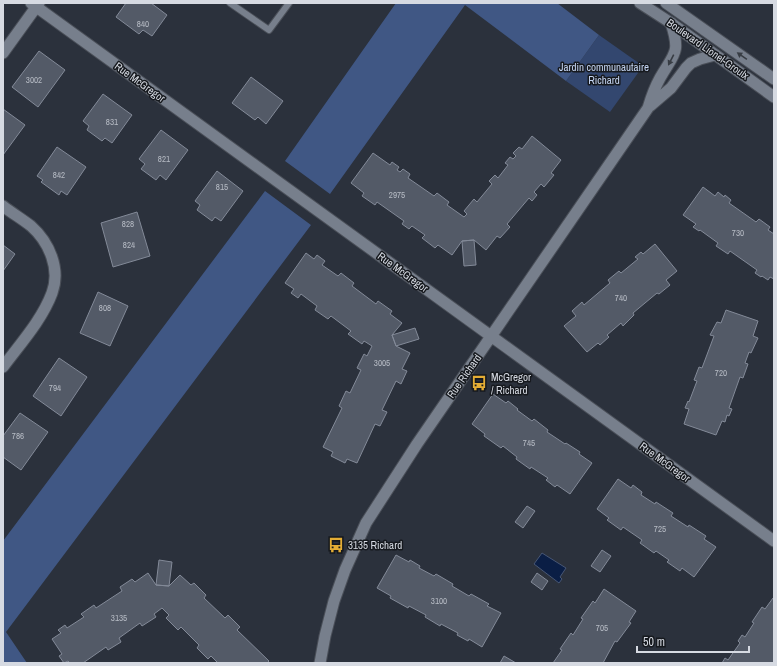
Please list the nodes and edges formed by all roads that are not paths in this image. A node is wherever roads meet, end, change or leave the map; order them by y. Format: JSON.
{"nodes":[{"id":1,"x":230,"y":3,"type":"edge"},
{"id":2,"x":289,"y":3,"type":"edge"},
{"id":3,"x":640,"y":3,"type":"edge"},
{"id":4,"x":666,"y":3,"type":"edge"},
{"id":5,"x":36,"y":4,"type":"edge"},
{"id":6,"x":671,"y":23,"type":"junction"},
{"id":7,"x":3,"y":53,"type":"edge"},
{"id":8,"x":715,"y":55,"type":"junction"},
{"id":9,"x":774,"y":79,"type":"edge"},
{"id":10,"x":774,"y":97,"type":"edge"},
{"id":11,"x":648,"y":108,"type":"junction"},
{"id":12,"x":3,"y":206,"type":"edge"},
{"id":13,"x":491,"y":336,"type":"junction"},
{"id":14,"x":3,"y":367,"type":"edge"},
{"id":15,"x":774,"y":541,"type":"edge"},
{"id":16,"x":320,"y":663,"type":"edge"}],
"edges":[{"from":1,"to":2,"type":"lane"},
{"from":3,"to":6,"type":"street","name":"Boulevard Lionel-Groulx"},
{"from":9,"to":4,"type":"street","name":"Boulevard Lionel-Groulx","one_way":true},
{"from":5,"to":7,"type":"street"},
{"from":5,"to":13,"type":"street","name":"Rue McGregor"},
{"from":6,"to":8,"type":"street","name":"Boulevard Lionel-Groulx"},
{"from":6,"to":11,"type":"street","name":"Rue Richard","one_way":true},
{"from":8,"to":10,"type":"street","name":"Boulevard Lionel-Groulx"},
{"from":8,"to":11,"type":"street","name":"Rue Richard"},
{"from":11,"to":13,"type":"street","name":"Rue Richard"},
{"from":12,"to":14,"type":"street"},
{"from":13,"to":15,"type":"street","name":"Rue McGregor"},
{"from":13,"to":16,"type":"street","name":"Rue Richard"}]}
